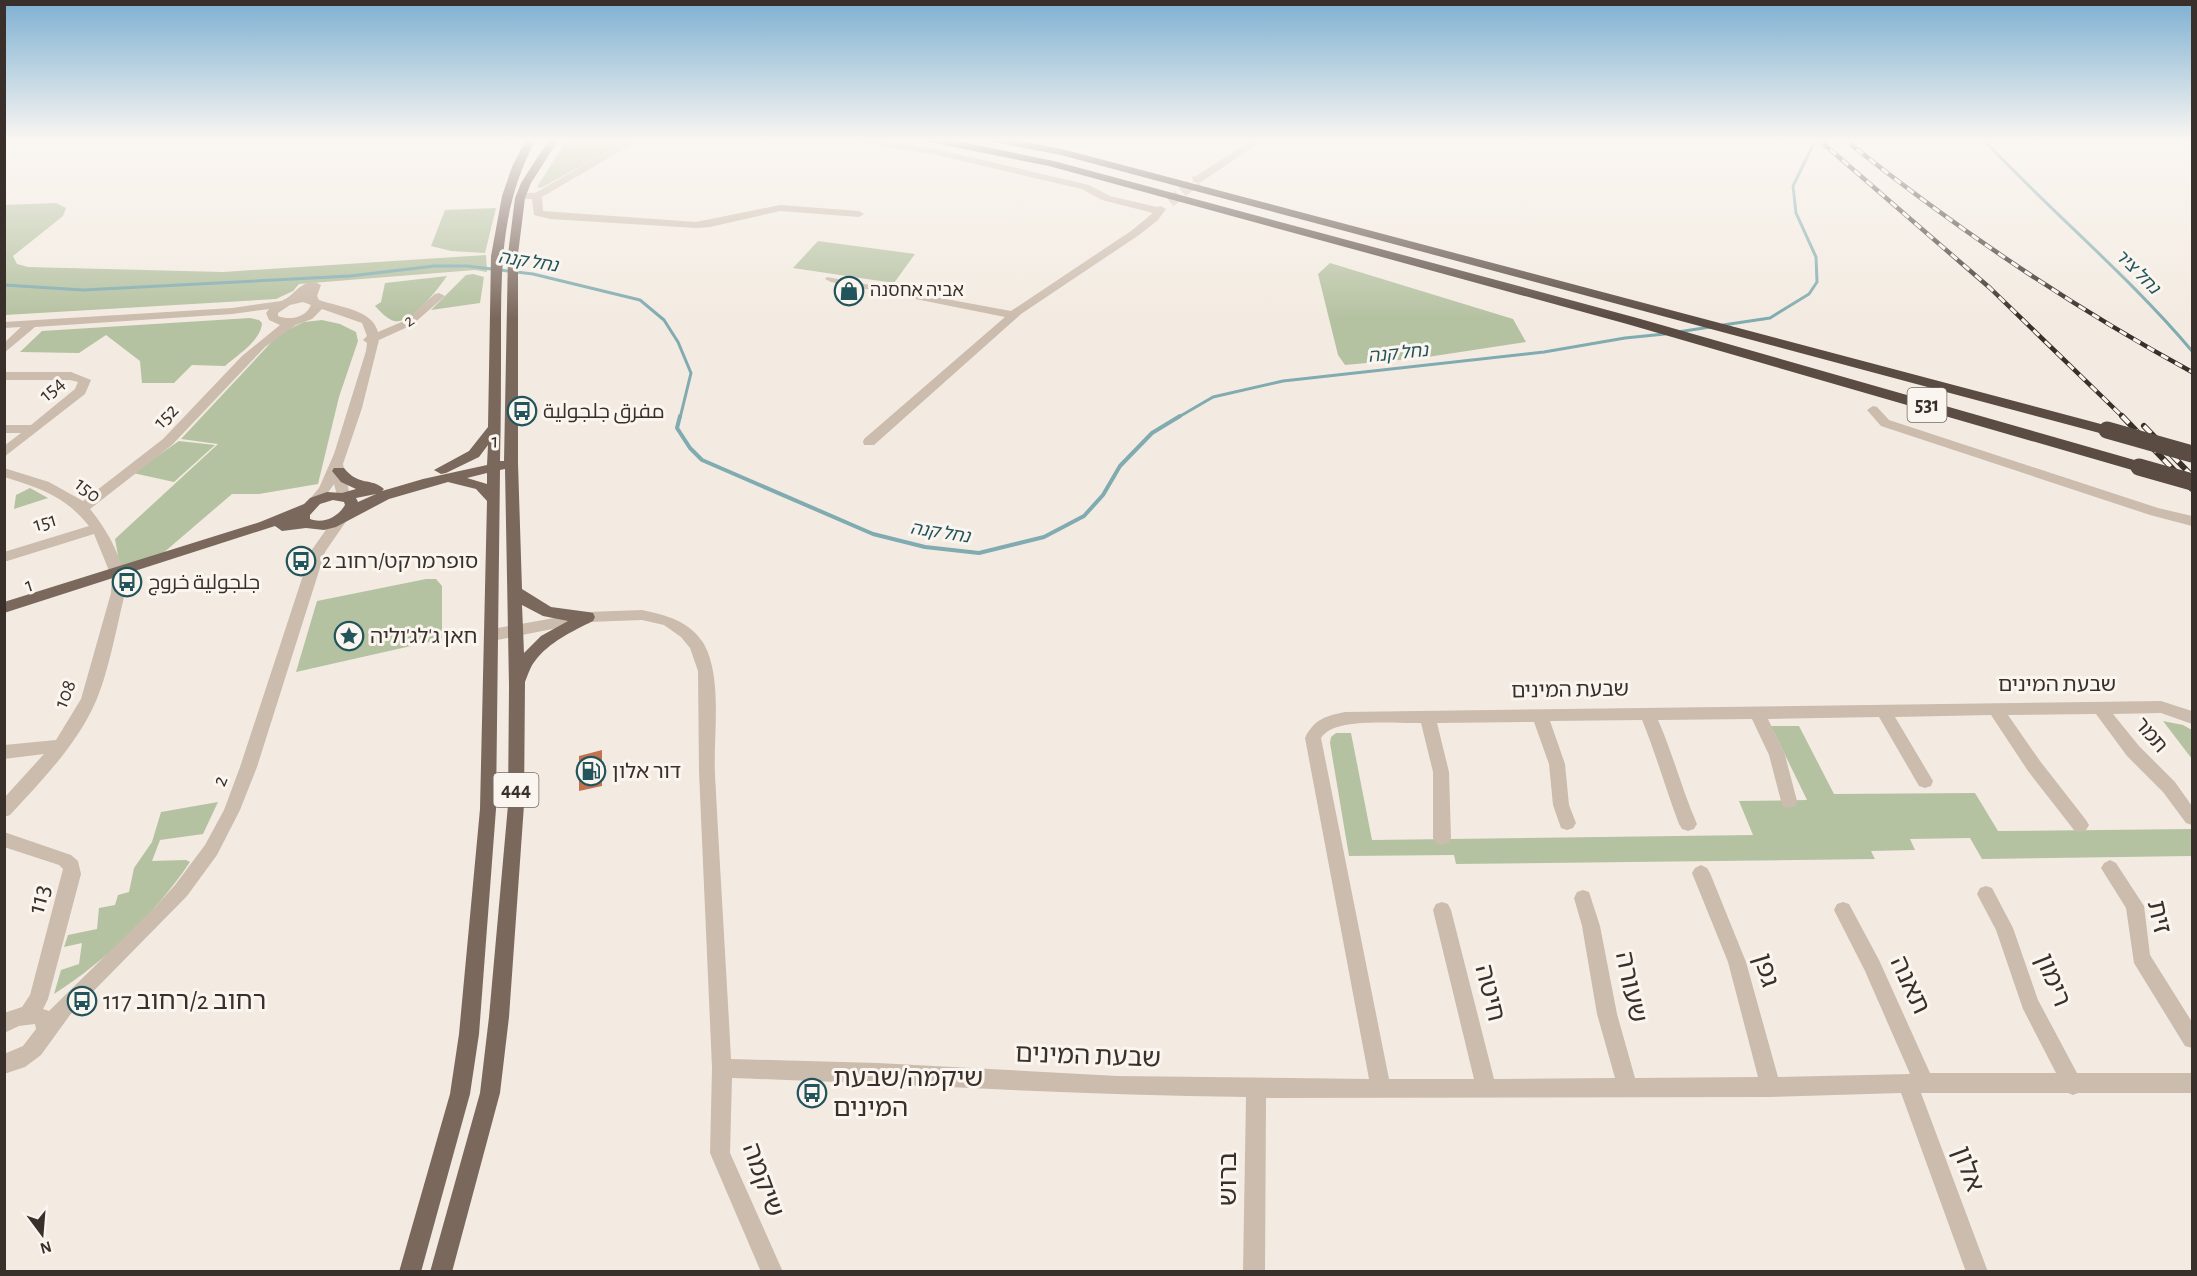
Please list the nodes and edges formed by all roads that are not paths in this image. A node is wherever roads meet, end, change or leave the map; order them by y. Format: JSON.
{"nodes":[{"id":1,"x":506,"y":199,"type":"edge"},
{"id":2,"x":520,"y":199,"type":"edge"},
{"id":3,"x":537,"y":199,"type":"edge"},
{"id":4,"x":1108,"y":199,"type":"edge"},
{"id":5,"x":1181,"y":199,"type":"edge"},
{"id":6,"x":1238,"y":199,"type":"edge"},
{"id":7,"x":859,"y":214,"type":"dead end"},
{"id":8,"x":831,"y":279,"type":"dead end"},
{"id":9,"x":439,"y":296,"type":"dead end"},
{"id":10,"x":287,"y":302,"type":"junction"},
{"id":11,"x":315,"y":302,"type":"junction"},
{"id":12,"x":232,"y":311,"type":"junction"},
{"id":13,"x":1013,"y":315,"type":"junction"},
{"id":14,"x":308,"y":317,"type":"junction"},
{"id":15,"x":273,"y":318,"type":"junction"},
{"id":16,"x":294,"y":321,"type":"junction"},
{"id":17,"x":31,"y":324,"type":"junction"},
{"id":18,"x":4,"y":325,"type":"edge"},
{"id":19,"x":266,"y":339,"type":"junction"},
{"id":20,"x":372,"y":344,"type":"junction"},
{"id":21,"x":4,"y":350,"type":"edge"},
{"id":22,"x":4,"y":376,"type":"edge"},
{"id":23,"x":1873,"y":410,"type":"dead end"},
{"id":24,"x":494,"y":428,"type":"junction"},
{"id":25,"x":4,"y":429,"type":"edge"},
{"id":26,"x":34,"y":429,"type":"junction"},
{"id":27,"x":869,"y":442,"type":"dead end"},
{"id":28,"x":4,"y":453,"type":"edge"},
{"id":29,"x":2193,"y":454,"type":"edge"},
{"id":30,"x":511,"y":463,"type":"junction"},
{"id":31,"x":493,"y":464,"type":"junction"},
{"id":32,"x":338,"y":468,"type":"junction"},
{"id":33,"x":4,"y":472,"type":"edge"},
{"id":34,"x":438,"y":475,"type":"junction"},
{"id":35,"x":2193,"y":482,"type":"edge"},
{"id":36,"x":385,"y":486,"type":"junction"},
{"id":37,"x":345,"y":496,"type":"junction"},
{"id":38,"x":493,"y":500,"type":"junction"},
{"id":39,"x":82,"y":508,"type":"junction"},
{"id":40,"x":310,"y":514,"type":"junction"},
{"id":41,"x":344,"y":517,"type":"junction"},
{"id":42,"x":2193,"y":521,"type":"edge"},
{"id":43,"x":98,"y":528,"type":"junction"},
{"id":44,"x":318,"y":551,"type":"junction"},
{"id":45,"x":4,"y":557,"type":"edge"},
{"id":46,"x":118,"y":575,"type":"junction"},
{"id":47,"x":515,"y":591,"type":"junction"},
{"id":48,"x":4,"y":608,"type":"edge"},
{"id":49,"x":4,"y":615,"type":"edge"},
{"id":50,"x":588,"y":617,"type":"junction"},
{"id":51,"x":515,"y":630,"type":"junction"},
{"id":52,"x":492,"y":635,"type":"junction"},
{"id":53,"x":517,"y":686,"type":"junction"},
{"id":54,"x":1995,"y":708,"type":"junction"},
{"id":55,"x":2100,"y":708,"type":"junction"},
{"id":56,"x":1883,"y":710,"type":"junction"},
{"id":57,"x":1756,"y":711,"type":"junction"},
{"id":58,"x":1647,"y":712,"type":"junction"},
{"id":59,"x":1539,"y":714,"type":"junction"},
{"id":60,"x":1427,"y":716,"type":"junction"},
{"id":61,"x":2193,"y":718,"type":"edge"},
{"id":62,"x":60,"y":746,"type":"junction"},
{"id":63,"x":4,"y":752,"type":"edge"},
{"id":64,"x":1925,"y":781,"type":"dead end"},
{"id":65,"x":1789,"y":801,"type":"dead end"},
{"id":66,"x":4,"y":810,"type":"edge"},
{"id":67,"x":2193,"y":818,"type":"edge"},
{"id":68,"x":1567,"y":823,"type":"dead end"},
{"id":69,"x":1688,"y":824,"type":"dead end"},
{"id":70,"x":2080,"y":825,"type":"dead end"},
{"id":71,"x":1442,"y":838,"type":"dead end"},
{"id":72,"x":4,"y":839,"type":"edge"},
{"id":73,"x":2110,"y":868,"type":"dead end"},
{"id":74,"x":1701,"y":873,"type":"dead end"},
{"id":75,"x":1986,"y":894,"type":"dead end"},
{"id":76,"x":1583,"y":898,"type":"dead end"},
{"id":77,"x":1442,"y":910,"type":"dead end"},
{"id":78,"x":1843,"y":910,"type":"dead end"},
{"id":79,"x":23,"y":1020,"type":"edge"},
{"id":80,"x":2193,"y":1039,"type":"edge"},
{"id":81,"x":4,"y":1064,"type":"edge"},
{"id":82,"x":722,"y":1068,"type":"junction"},
{"id":83,"x":1916,"y":1083,"type":"junction"},
{"id":84,"x":2193,"y":1083,"type":"edge"},
{"id":85,"x":2073,"y":1084,"type":"junction"},
{"id":86,"x":1771,"y":1086,"type":"junction"},
{"id":87,"x":1256,"y":1087,"type":"junction"},
{"id":88,"x":1628,"y":1087,"type":"junction"},
{"id":89,"x":1486,"y":1088,"type":"junction"},
{"id":90,"x":1381,"y":1089,"type":"junction"},
{"id":91,"x":410,"y":1272,"type":"edge"},
{"id":92,"x":441,"y":1272,"type":"edge"},
{"id":93,"x":772,"y":1272,"type":"edge"},
{"id":94,"x":1254,"y":1272,"type":"edge"},
{"id":95,"x":1977,"y":1272,"type":"edge"}],
"edges":[{"from":1,"to":24,"type":"main road","number":"444"},
{"from":2,"to":30,"type":"main road","number":"444"},
{"from":3,"to":7,"type":"street"},
{"from":4,"to":13,"type":"street"},
{"from":5,"to":35,"type":"highway","number":"531","bridge":true},
{"from":6,"to":29,"type":"highway","number":"531","bridge":true},
{"from":8,"to":13,"type":"street"},
{"from":9,"to":20,"type":"street","name":"2"},
{"from":10,"to":11,"type":"street","name":"2"},
{"from":10,"to":12,"type":"street","name":"2"},
{"from":10,"to":15,"type":"street","name":"152"},
{"from":11,"to":14,"type":"street"},
{"from":11,"to":20,"type":"street","name":"2"},
{"from":12,"to":15,"type":"street"},
{"from":12,"to":17,"type":"street"},
{"from":13,"to":27,"type":"street"},
{"from":14,"to":16,"type":"street"},
{"from":14,"to":20,"type":"street"},
{"from":15,"to":16,"type":"street"},
{"from":15,"to":19,"type":"street","name":"152"},
{"from":16,"to":19,"type":"street","name":"152"},
{"from":17,"to":18,"type":"street"},
{"from":17,"to":21,"type":"street"},
{"from":19,"to":39,"type":"street","name":"152"},
{"from":20,"to":32,"type":"street"},
{"from":22,"to":26,"type":"street","name":"154"},
{"from":23,"to":42,"type":"street"},
{"from":24,"to":31,"type":"main road","number":"444"},
{"from":24,"to":34,"type":"main road"},
{"from":25,"to":26,"type":"street"},
{"from":26,"to":28,"type":"street","name":"154"},
{"from":30,"to":31,"type":"main road","name":"1"},
{"from":30,"to":47,"type":"main road","number":"444"},
{"from":31,"to":34,"type":"main road","name":"1"},
{"from":31,"to":38,"type":"main road","number":"444"},
{"from":32,"to":36,"type":"main road"},
{"from":32,"to":37,"type":"street"},
{"from":32,"to":40,"type":"street"},
{"from":33,"to":39,"type":"street","name":"150"},
{"from":34,"to":36,"type":"main road","name":"1"},
{"from":34,"to":38,"type":"main road"},
{"from":34,"to":41,"type":"main road","name":"1"},
{"from":36,"to":37,"type":"main road","name":"1"},
{"from":37,"to":40,"type":"main road","name":"1"},
{"from":37,"to":41,"type":"main road"},
{"from":38,"to":52,"type":"main road","number":"444"},
{"from":39,"to":43,"type":"street","name":"150"},
{"from":40,"to":41,"type":"main road","name":"1"},
{"from":40,"to":44,"type":"street"},
{"from":40,"to":46,"type":"main road","name":"1"},
{"from":41,"to":44,"type":"street","name":"2"},
{"from":43,"to":45,"type":"street","name":"151"},
{"from":43,"to":46,"type":"street","name":"150"},
{"from":44,"to":79,"type":"street","name":"2"},
{"from":46,"to":48,"type":"main road","name":"1"},
{"from":46,"to":49,"type":"main road","name":"1"},
{"from":46,"to":62,"type":"street","name":"108"},
{"from":47,"to":50,"type":"main road"},
{"from":47,"to":51,"type":"main road","number":"444"},
{"from":50,"to":51,"type":"street","name":"שיקמה"},
{"from":50,"to":53,"type":"main road"},
{"from":50,"to":82,"type":"street","name":"שיקמה"},
{"from":51,"to":52,"type":"street","name":"שיקמה"},
{"from":51,"to":53,"type":"main road","number":"444"},
{"from":52,"to":91,"type":"main road","number":"444"},
{"from":53,"to":92,"type":"main road","number":"444"},
{"from":54,"to":55,"type":"street","name":"שבעת המינים"},
{"from":54,"to":56,"type":"street","name":"שבעת המינים"},
{"from":54,"to":70,"type":"street"},
{"from":55,"to":61,"type":"street","name":"שבעת המינים"},
{"from":55,"to":67,"type":"street","name":"תמר"},
{"from":56,"to":57,"type":"street","name":"שבעת המינים"},
{"from":56,"to":64,"type":"street"},
{"from":57,"to":58,"type":"street","name":"שבעת המינים"},
{"from":57,"to":65,"type":"street"},
{"from":58,"to":59,"type":"street","name":"שבעת המינים"},
{"from":58,"to":69,"type":"street"},
{"from":59,"to":60,"type":"street","name":"שבעת המינים"},
{"from":59,"to":68,"type":"street"},
{"from":60,"to":71,"type":"street"},
{"from":60,"to":90,"type":"street","name":"שבעת המינים"},
{"from":62,"to":63,"type":"street"},
{"from":62,"to":66,"type":"street","name":"108"},
{"from":72,"to":79,"type":"street","name":"113"},
{"from":73,"to":80,"type":"street","name":"זית"},
{"from":74,"to":86,"type":"street","name":"גפן"},
{"from":75,"to":85,"type":"street","name":"רימון"},
{"from":76,"to":88,"type":"street","name":"שעורה"},
{"from":77,"to":89,"type":"street","name":"חיטה"},
{"from":78,"to":83,"type":"street","name":"תאנה"},
{"from":79,"to":81,"type":"street"},
{"from":82,"to":87,"type":"street","name":"שבעת המינים"},
{"from":82,"to":93,"type":"street","name":"שיקמה"},
{"from":83,"to":85,"type":"street","name":"שבעת המינים"},
{"from":83,"to":86,"type":"street","name":"שבעת המינים"},
{"from":83,"to":95,"type":"street","name":"אלון"},
{"from":84,"to":85,"type":"street","name":"שבעת המינים"},
{"from":86,"to":88,"type":"street","name":"שבעת המינים"},
{"from":87,"to":90,"type":"street","name":"שבעת המינים"},
{"from":87,"to":94,"type":"street","name":"ברוש"},
{"from":88,"to":89,"type":"street","name":"שבעת המינים"},
{"from":89,"to":90,"type":"street","name":"שבעת המינים"}]}
